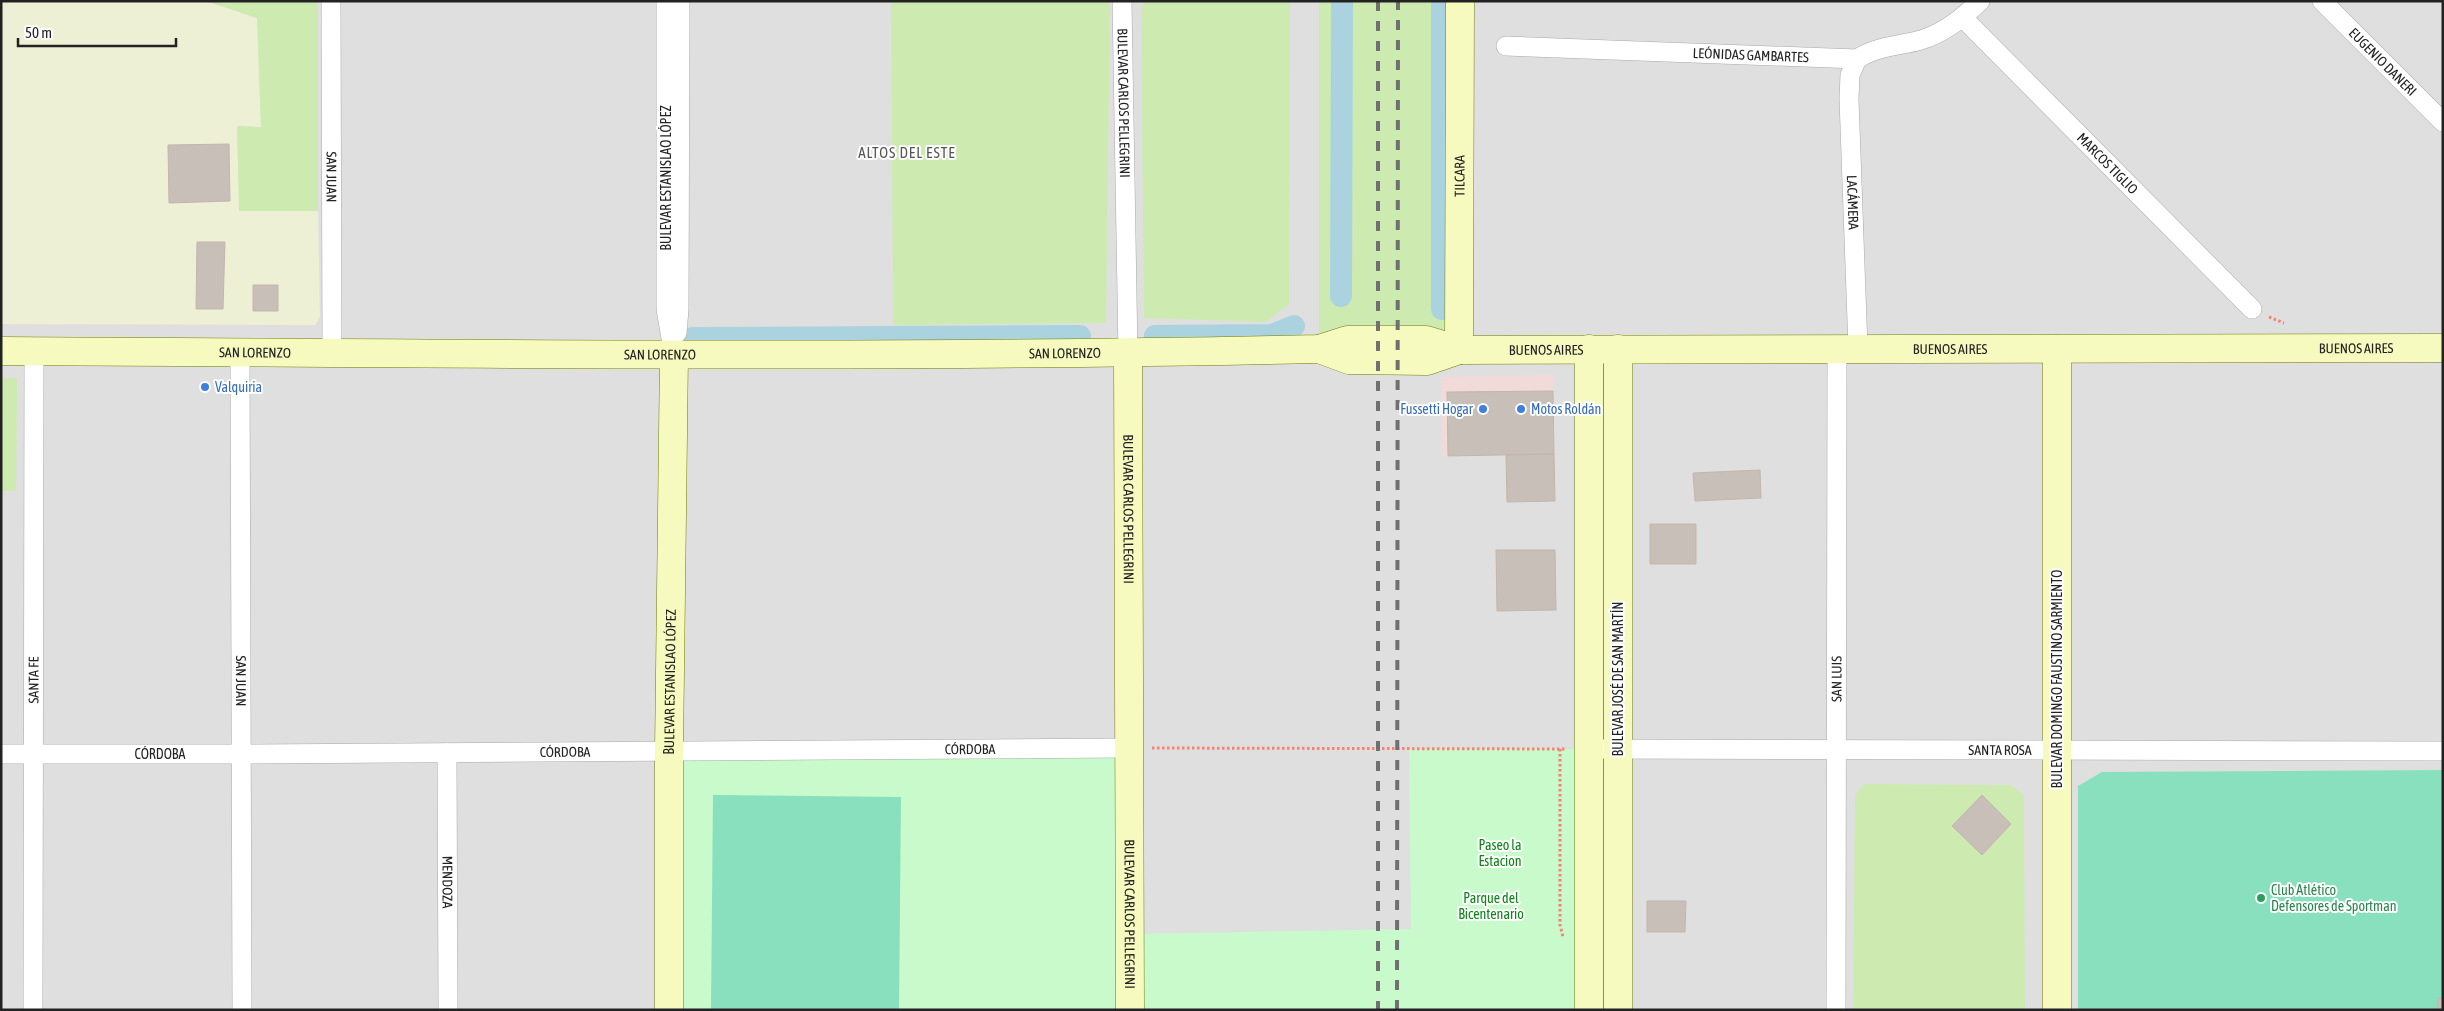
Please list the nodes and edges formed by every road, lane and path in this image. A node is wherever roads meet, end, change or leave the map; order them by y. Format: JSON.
{"nodes":[{"id":1,"x":331,"y":1,"type":"edge"},
{"id":2,"x":666,"y":1,"type":"edge"},
{"id":3,"x":680,"y":1,"type":"edge"},
{"id":4,"x":1460,"y":1,"type":"edge"},
{"id":5,"x":1980,"y":1,"type":"edge"},
{"id":6,"x":2322,"y":1,"type":"edge"},
{"id":7,"x":1123,"y":3,"type":"edge"},
{"id":8,"x":1963,"y":18,"type":"junction"},
{"id":9,"x":1506,"y":46,"type":"dead end"},
{"id":10,"x":1857,"y":59,"type":"junction"},
{"id":11,"x":2443,"y":122,"type":"edge"},
{"id":12,"x":2252,"y":309,"type":"dead end"},
{"id":13,"x":2057,"y":348,"type":"junction"},
{"id":14,"x":2443,"y":348,"type":"edge"},
{"id":15,"x":1589,"y":349,"type":"junction"},
{"id":16,"x":1618,"y":349,"type":"junction"},
{"id":17,"x":1847,"y":349,"type":"junction"},
{"id":18,"x":1378,"y":350,"type":"joint"},
{"id":19,"x":1458,"y":350,"type":"junction"},
{"id":20,"x":1,"y":351,"type":"edge"},
{"id":21,"x":34,"y":351,"type":"junction"},
{"id":22,"x":240,"y":352,"type":"junction"},
{"id":23,"x":332,"y":353,"type":"junction"},
{"id":24,"x":1128,"y":354,"type":"junction"},
{"id":25,"x":674,"y":355,"type":"junction"},
{"id":26,"x":1129,"y":748,"type":"junction"},
{"id":27,"x":1589,"y":749,"type":"junction"},
{"id":28,"x":1560,"y":750,"type":"junction"},
{"id":29,"x":1618,"y":750,"type":"junction"},
{"id":30,"x":1836,"y":750,"type":"junction"},
{"id":31,"x":2056,"y":750,"type":"junction"},
{"id":32,"x":669,"y":751,"type":"junction"},
{"id":33,"x":2443,"y":751,"type":"edge"},
{"id":34,"x":447,"y":753,"type":"junction"},
{"id":35,"x":1,"y":754,"type":"edge"},
{"id":36,"x":33,"y":754,"type":"junction"},
{"id":37,"x":242,"y":754,"type":"junction"},
{"id":38,"x":1565,"y":945,"type":"dead end"},
{"id":39,"x":33,"y":1010,"type":"edge"},
{"id":40,"x":242,"y":1010,"type":"edge"},
{"id":41,"x":448,"y":1010,"type":"edge"},
{"id":42,"x":669,"y":1010,"type":"edge"},
{"id":43,"x":1130,"y":1010,"type":"edge"},
{"id":44,"x":1589,"y":1010,"type":"edge"},
{"id":45,"x":1618,"y":1010,"type":"edge"},
{"id":46,"x":1836,"y":1010,"type":"edge"},
{"id":47,"x":2057,"y":1010,"type":"edge"}],
"edges":[{"from":1,"to":23,"type":"street","name":"SAN JUAN"},
{"from":2,"to":25,"type":"street","name":"BULEVAR ESTANISLAO LÓPEZ"},
{"from":3,"to":25,"type":"street","name":"BULEVAR ESTANISLAO LÓPEZ"},
{"from":4,"to":19,"type":"main road","name":"TILCARA"},
{"from":5,"to":8,"type":"street","name":"LEÓNIDAS GAMBARTES"},
{"from":6,"to":11,"type":"street","name":"EUGENIO DANERI"},
{"from":7,"to":24,"type":"street","name":"BULEVAR CARLOS PELLEGRINI"},
{"from":8,"to":10,"type":"street","name":"LEÓNIDAS GAMBARTES"},
{"from":8,"to":12,"type":"street","name":"MARCOS TIGLIO"},
{"from":9,"to":10,"type":"street","name":"LEÓNIDAS GAMBARTES"},
{"from":10,"to":17,"type":"street","name":"LACÁMERA"},
{"from":13,"to":14,"type":"main road","name":"BUENOS AIRES"},
{"from":13,"to":17,"type":"main road","name":"BUENOS AIRES"},
{"from":13,"to":31,"type":"main road","name":"BULEVAR DOMINGO FAUSTINO SARMIENTO"},
{"from":15,"to":16,"type":"main road","name":"BUENOS AIRES"},
{"from":15,"to":19,"type":"main road","name":"BUENOS AIRES"},
{"from":15,"to":27,"type":"main road","name":"BULEVAR JOSÉ DE SAN MARTÍN"},
{"from":16,"to":17,"type":"main road","name":"BUENOS AIRES"},
{"from":16,"to":29,"type":"main road","name":"BULEVAR JOSÉ DE SAN MARTÍN"},
{"from":17,"to":30,"type":"street","name":"SAN LUIS"},
{"from":18,"to":19,"type":"main road","name":"BUENOS AIRES"},
{"from":18,"to":24,"type":"main road","name":"SAN LORENZO"},
{"from":20,"to":21,"type":"main road","name":"SAN LORENZO"},
{"from":21,"to":22,"type":"main road","name":"SAN LORENZO"},
{"from":21,"to":36,"type":"street","name":"SANTA FE"},
{"from":22,"to":23,"type":"main road","name":"SAN LORENZO"},
{"from":22,"to":37,"type":"street","name":"SAN JUAN"},
{"from":23,"to":25,"type":"main road","name":"SAN LORENZO"},
{"from":24,"to":25,"type":"main road","name":"SAN LORENZO"},
{"from":24,"to":26,"type":"main road","name":"BULEVAR CARLOS PELLEGRINI"},
{"from":25,"to":32,"type":"main road","name":"BULEVAR ESTANISLAO LÓPEZ"},
{"from":26,"to":28,"type":"path"},
{"from":26,"to":32,"type":"street","name":"CÓRDOBA"},
{"from":26,"to":43,"type":"main road","name":"BULEVAR CARLOS PELLEGRINI"},
{"from":27,"to":28,"type":"path"},
{"from":27,"to":29,"type":"street","name":"SANTA ROSA"},
{"from":27,"to":44,"type":"main road","name":"BULEVAR JOSÉ DE SAN MARTÍN"},
{"from":28,"to":38,"type":"path"},
{"from":29,"to":30,"type":"street","name":"SANTA ROSA"},
{"from":29,"to":45,"type":"main road","name":"BULEVAR JOSÉ DE SAN MARTÍN"},
{"from":30,"to":31,"type":"street","name":"SANTA ROSA"},
{"from":30,"to":46,"type":"street","name":"SAN LUIS"},
{"from":31,"to":33,"type":"street","name":"SANTA ROSA"},
{"from":31,"to":47,"type":"main road","name":"BULEVAR DOMINGO FAUSTINO SARMIENTO"},
{"from":32,"to":34,"type":"street","name":"CÓRDOBA"},
{"from":32,"to":42,"type":"main road","name":"BULEVAR ESTANISLAO LÓPEZ"},
{"from":34,"to":37,"type":"street","name":"CÓRDOBA"},
{"from":34,"to":41,"type":"street","name":"MENDOZA"},
{"from":35,"to":36,"type":"street","name":"CÓRDOBA"},
{"from":36,"to":37,"type":"street","name":"CÓRDOBA"},
{"from":36,"to":39,"type":"street","name":"SANTA FE"},
{"from":37,"to":40,"type":"street","name":"SAN JUAN"}]}
